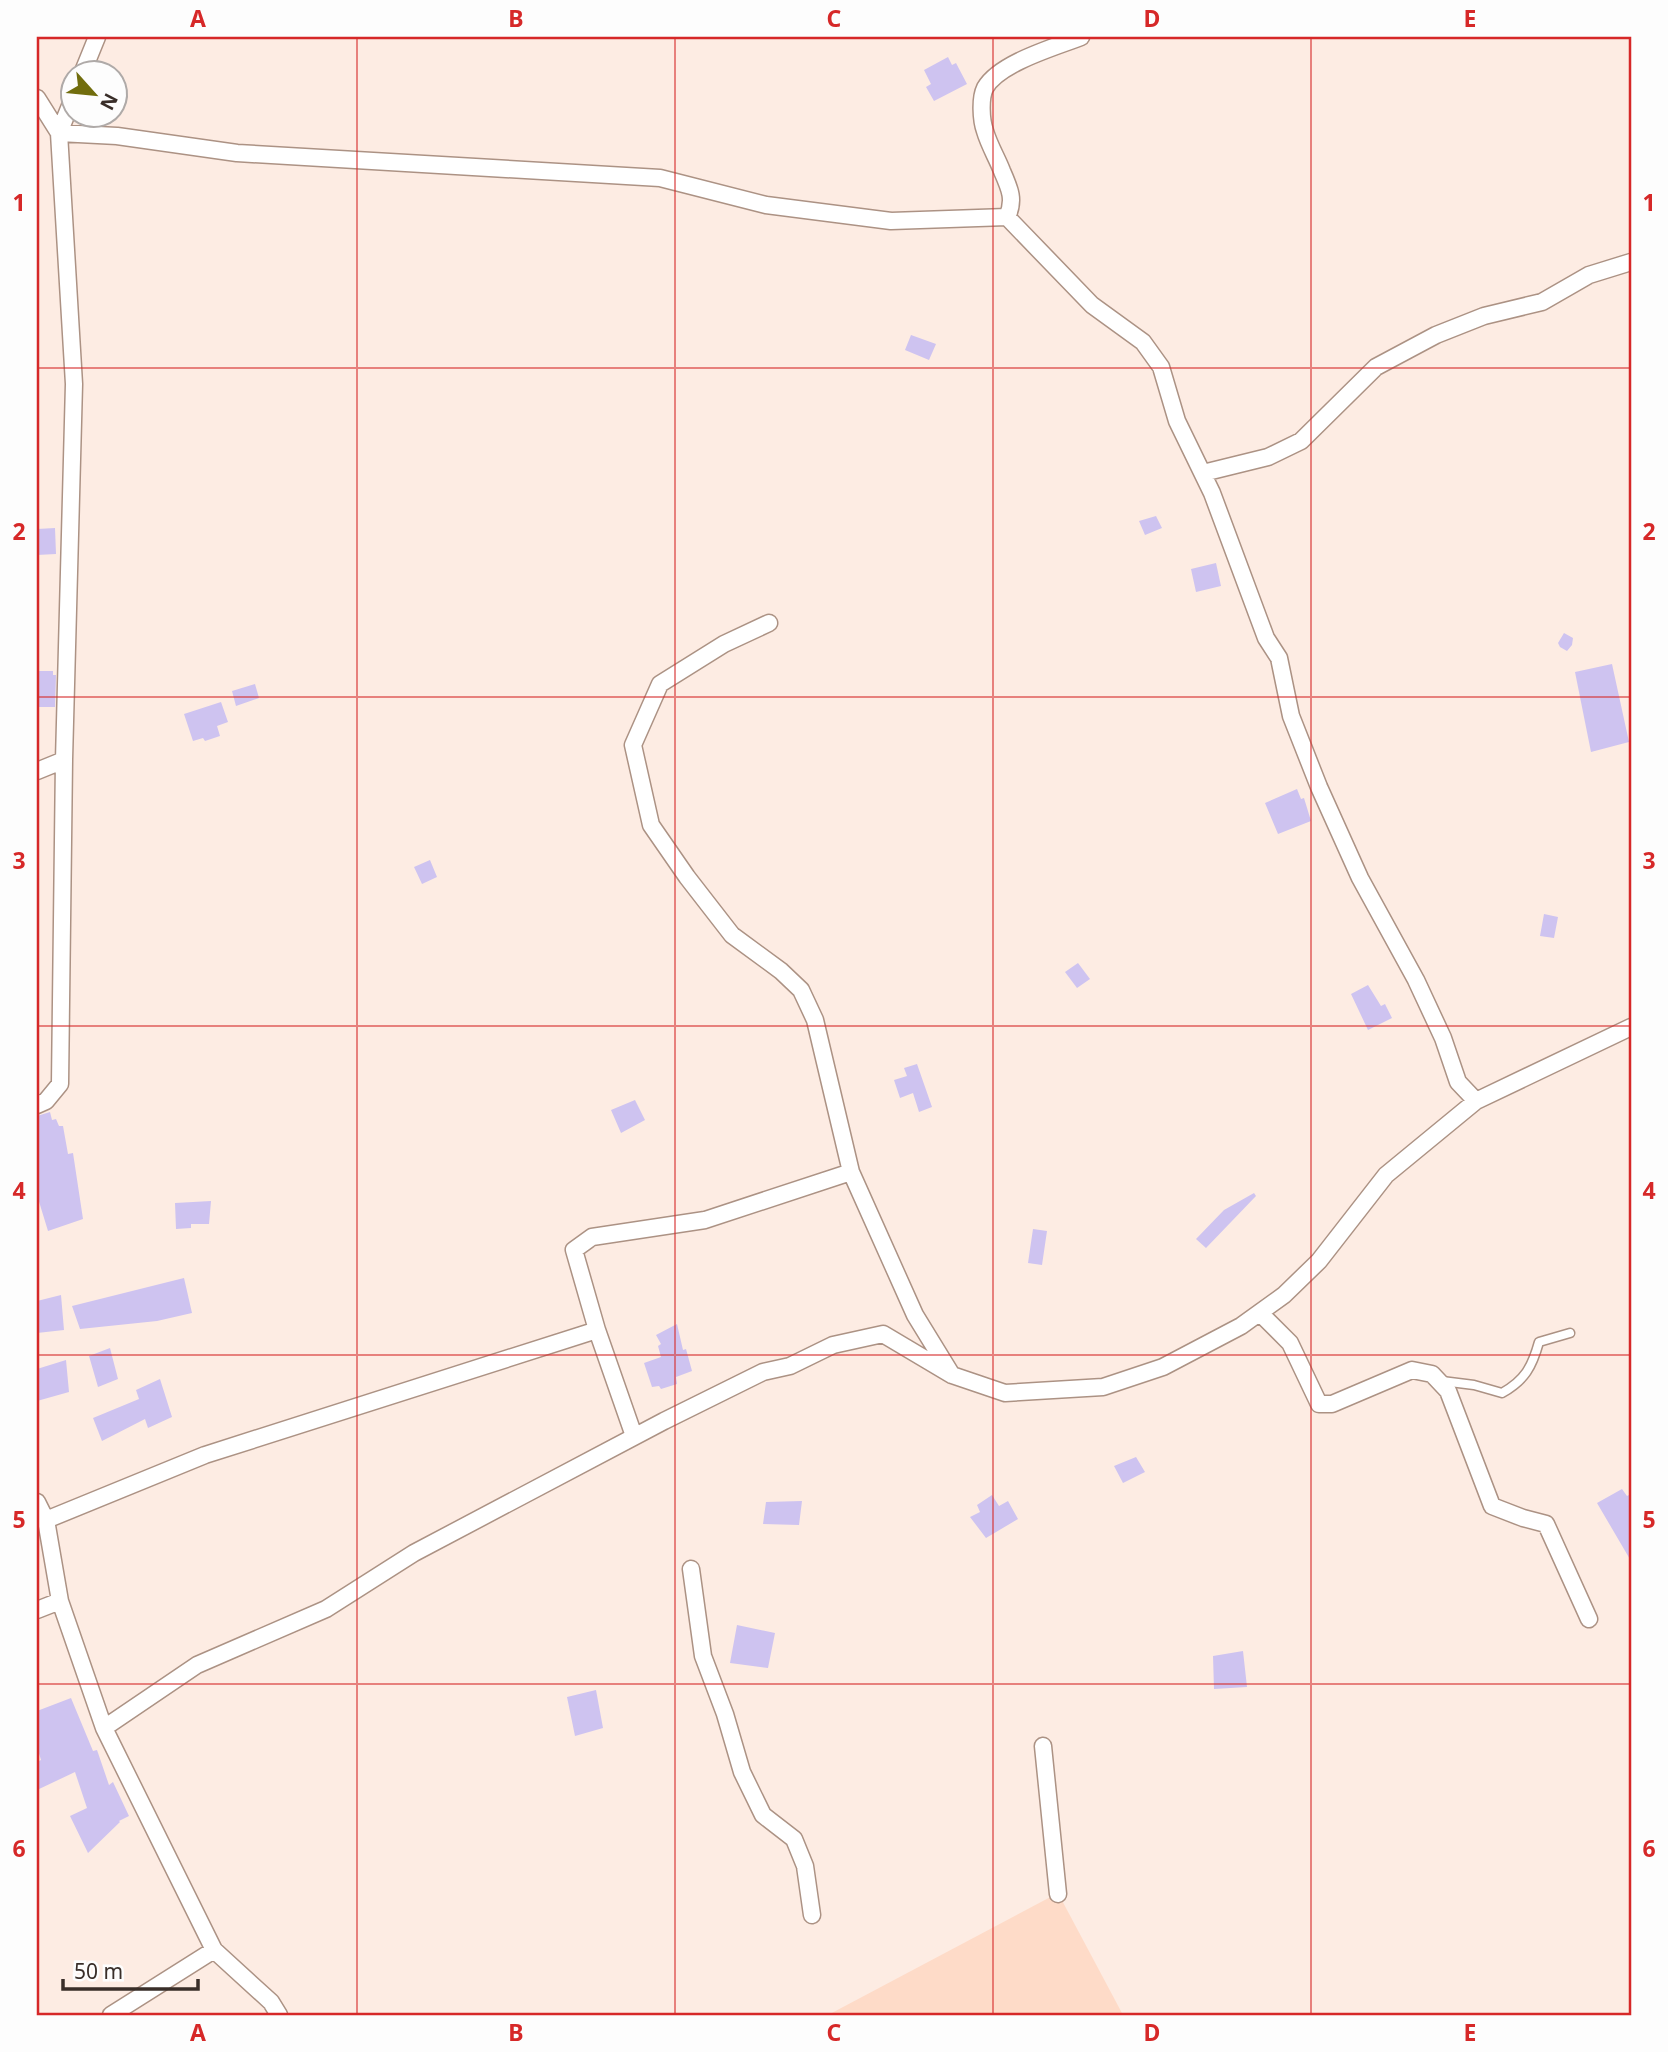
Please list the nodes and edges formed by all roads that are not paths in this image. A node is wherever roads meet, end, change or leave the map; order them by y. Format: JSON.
{"nodes":[{"id":1,"x":97,"y":37,"type":"edge"},
{"id":2,"x":1081,"y":37,"type":"edge"},
{"id":3,"x":88,"y":60,"type":"edge"},
{"id":4,"x":37,"y":98,"type":"edge"},
{"id":5,"x":61,"y":130,"type":"edge"},
{"id":6,"x":59,"y":134,"type":"junction"},
{"id":7,"x":1007,"y":217,"type":"junction"},
{"id":8,"x":1631,"y":262,"type":"edge"},
{"id":9,"x":1203,"y":473,"type":"junction"},
{"id":10,"x":769,"y":623,"type":"dead end"},
{"id":11,"x":64,"y":760,"type":"junction"},
{"id":12,"x":37,"y":771,"type":"edge"},
{"id":13,"x":1631,"y":1027,"type":"edge"},
{"id":14,"x":1476,"y":1101,"type":"junction"},
{"id":15,"x":37,"y":1105,"type":"edge"},
{"id":16,"x":851,"y":1172,"type":"junction"},
{"id":17,"x":1260,"y":1312,"type":"junction"},
{"id":18,"x":597,"y":1330,"type":"junction"},
{"id":19,"x":1570,"y":1334,"type":"dead end"},
{"id":20,"x":951,"y":1375,"type":"junction"},
{"id":21,"x":1439,"y":1381,"type":"junction"},
{"id":22,"x":634,"y":1436,"type":"junction"},
{"id":23,"x":37,"y":1502,"type":"edge"},
{"id":24,"x":46,"y":1520,"type":"junction"},
{"id":25,"x":691,"y":1569,"type":"dead end"},
{"id":26,"x":60,"y":1601,"type":"junction"},
{"id":27,"x":37,"y":1610,"type":"edge"},
{"id":28,"x":1589,"y":1619,"type":"dead end"},
{"id":29,"x":104,"y":1728,"type":"junction"},
{"id":30,"x":1043,"y":1746,"type":"dead end"},
{"id":31,"x":1058,"y":1894,"type":"dead end"},
{"id":32,"x":812,"y":1915,"type":"dead end"},
{"id":33,"x":214,"y":1950,"type":"junction"},
{"id":34,"x":111,"y":2015,"type":"edge"},
{"id":35,"x":279,"y":2015,"type":"edge"}],
"edges":[{"from":1,"to":3,"type":"street"},
{"from":2,"to":7,"type":"street"},
{"from":4,"to":6,"type":"street"},
{"from":5,"to":6,"type":"street"},
{"from":6,"to":7,"type":"street"},
{"from":6,"to":11,"type":"street"},
{"from":7,"to":9,"type":"street"},
{"from":8,"to":9,"type":"street"},
{"from":9,"to":14,"type":"street"},
{"from":10,"to":16,"type":"street"},
{"from":11,"to":12,"type":"street"},
{"from":11,"to":15,"type":"street"},
{"from":13,"to":14,"type":"street"},
{"from":14,"to":17,"type":"street"},
{"from":16,"to":18,"type":"street"},
{"from":16,"to":20,"type":"street"},
{"from":17,"to":20,"type":"street"},
{"from":17,"to":21,"type":"street"},
{"from":18,"to":22,"type":"street"},
{"from":18,"to":24,"type":"street"},
{"from":19,"to":21,"type":"lane"},
{"from":20,"to":22,"type":"street"},
{"from":21,"to":28,"type":"street"},
{"from":22,"to":29,"type":"street"},
{"from":23,"to":24,"type":"street"},
{"from":24,"to":26,"type":"street"},
{"from":25,"to":32,"type":"street"},
{"from":26,"to":27,"type":"street"},
{"from":26,"to":29,"type":"street"},
{"from":29,"to":33,"type":"street"},
{"from":30,"to":31,"type":"street"},
{"from":33,"to":34,"type":"street"},
{"from":33,"to":35,"type":"street"}]}
